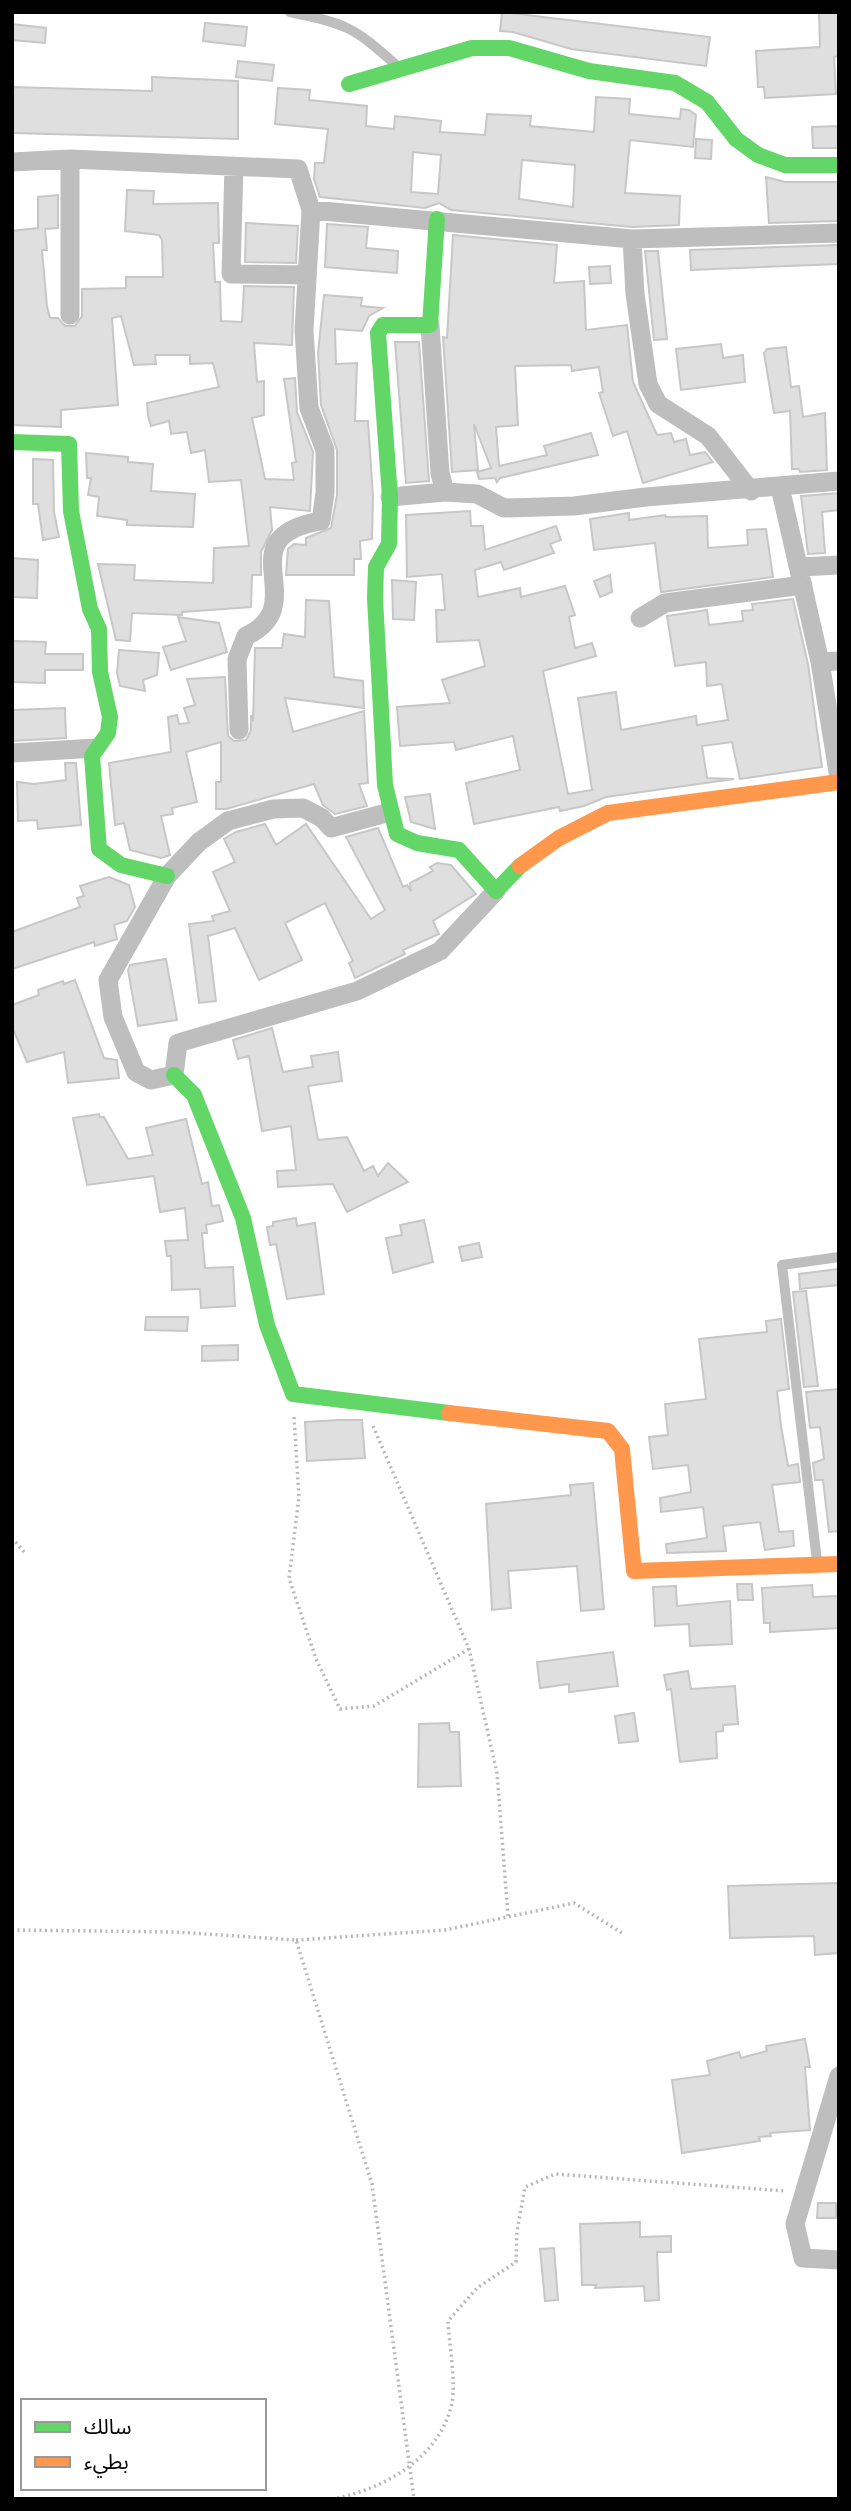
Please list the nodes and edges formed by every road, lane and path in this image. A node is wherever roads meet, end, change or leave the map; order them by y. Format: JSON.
{"nodes":[{"id":1,"x":290,"y":12,"type":"edge"},
{"id":2,"x":400,"y":69,"type":"junction"},
{"id":3,"x":349,"y":84,"type":"dead end"},
{"id":4,"x":71,"y":159,"type":"junction"},
{"id":5,"x":12,"y":162,"type":"edge"},
{"id":6,"x":839,"y":165,"type":"edge"},
{"id":7,"x":234,"y":166,"type":"junction"},
{"id":8,"x":311,"y":210,"type":"junction"},
{"id":9,"x":437,"y":219,"type":"junction"},
{"id":10,"x":839,"y":233,"type":"edge"},
{"id":11,"x":632,"y":239,"type":"junction"},
{"id":12,"x":307,"y":275,"type":"junction"},
{"id":13,"x":69,"y":315,"type":"dead end"},
{"id":14,"x":430,"y":325,"type":"junction"},
{"id":15,"x":12,"y":442,"type":"edge"},
{"id":16,"x":839,"y":481,"type":"edge"},
{"id":17,"x":780,"y":487,"type":"junction"},
{"id":18,"x":751,"y":491,"type":"junction"},
{"id":19,"x":445,"y":492,"type":"junction"},
{"id":20,"x":390,"y":497,"type":"junction"},
{"id":21,"x":839,"y":565,"type":"edge"},
{"id":22,"x":802,"y":576,"type":"junction"},
{"id":23,"x":640,"y":618,"type":"dead end"},
{"id":24,"x":829,"y":662,"type":"edge"},
{"id":25,"x":239,"y":730,"type":"dead end"},
{"id":26,"x":96,"y":748,"type":"junction"},
{"id":27,"x":12,"y":753,"type":"edge"},
{"id":28,"x":839,"y":780,"type":"edge"},
{"id":29,"x":390,"y":812,"type":"junction"},
{"id":30,"x":167,"y":876,"type":"junction"},
{"id":31,"x":496,"y":891,"type":"junction"},
{"id":32,"x":174,"y":1075,"type":"junction"},
{"id":33,"x":839,"y":1257,"type":"edge"},
{"id":34,"x":293,"y":1394,"type":"junction"},
{"id":35,"x":363,"y":1405,"type":"junction"},
{"id":36,"x":12,"y":1538,"type":"edge"},
{"id":37,"x":25,"y":1553,"type":"dead end"},
{"id":38,"x":817,"y":1564,"type":"junction"},
{"id":39,"x":839,"y":1564,"type":"edge"},
{"id":40,"x":470,"y":1649,"type":"junction"},
{"id":41,"x":508,"y":1916,"type":"junction"},
{"id":42,"x":12,"y":1930,"type":"edge"},
{"id":43,"x":622,"y":1933,"type":"dead end"},
{"id":44,"x":296,"y":1940,"type":"junction"},
{"id":45,"x":839,"y":2076,"type":"edge"},
{"id":46,"x":804,"y":2193,"type":"junction"},
{"id":47,"x":839,"y":2260,"type":"edge"},
{"id":48,"x":410,"y":2467,"type":"junction"},
{"id":49,"x":332,"y":2499,"type":"edge"},
{"id":50,"x":414,"y":2499,"type":"edge"}],
"edges":[{"from":1,"to":2,"type":"lane"},
{"from":2,"to":3,"type":"street"},
{"from":2,"to":6,"type":"street"},
{"from":4,"to":5,"type":"street"},
{"from":4,"to":7,"type":"street"},
{"from":4,"to":13,"type":"street"},
{"from":7,"to":8,"type":"street"},
{"from":7,"to":12,"type":"street"},
{"from":8,"to":9,"type":"street"},
{"from":8,"to":12,"type":"street"},
{"from":9,"to":11,"type":"street"},
{"from":9,"to":14,"type":"street"},
{"from":10,"to":11,"type":"street"},
{"from":11,"to":18,"type":"street"},
{"from":12,"to":25,"type":"street"},
{"from":14,"to":19,"type":"street"},
{"from":14,"to":20,"type":"street"},
{"from":15,"to":26,"type":"street"},
{"from":16,"to":17,"type":"street"},
{"from":17,"to":18,"type":"street"},
{"from":17,"to":22,"type":"street"},
{"from":18,"to":19,"type":"street"},
{"from":19,"to":20,"type":"street"},
{"from":20,"to":29,"type":"street"},
{"from":21,"to":22,"type":"street"},
{"from":22,"to":23,"type":"street"},
{"from":22,"to":24,"type":"street"},
{"from":24,"to":28,"type":"street"},
{"from":26,"to":27,"type":"street"},
{"from":26,"to":30,"type":"street"},
{"from":28,"to":31,"type":"street"},
{"from":29,"to":30,"type":"street"},
{"from":29,"to":31,"type":"street"},
{"from":30,"to":32,"type":"street"},
{"from":31,"to":32,"type":"street"},
{"from":32,"to":34,"type":"street"},
{"from":33,"to":38,"type":"lane"},
{"from":34,"to":35,"type":"street"},
{"from":34,"to":40,"type":"path"},
{"from":35,"to":38,"type":"street"},
{"from":35,"to":40,"type":"path"},
{"from":36,"to":37,"type":"path"},
{"from":38,"to":39,"type":"street"},
{"from":40,"to":41,"type":"path"},
{"from":41,"to":43,"type":"path"},
{"from":41,"to":44,"type":"path"},
{"from":42,"to":44,"type":"path"},
{"from":44,"to":48,"type":"path"},
{"from":45,"to":46,"type":"street"},
{"from":46,"to":47,"type":"street"},
{"from":46,"to":48,"type":"path"},
{"from":48,"to":49,"type":"path"},
{"from":48,"to":50,"type":"path"}]}
